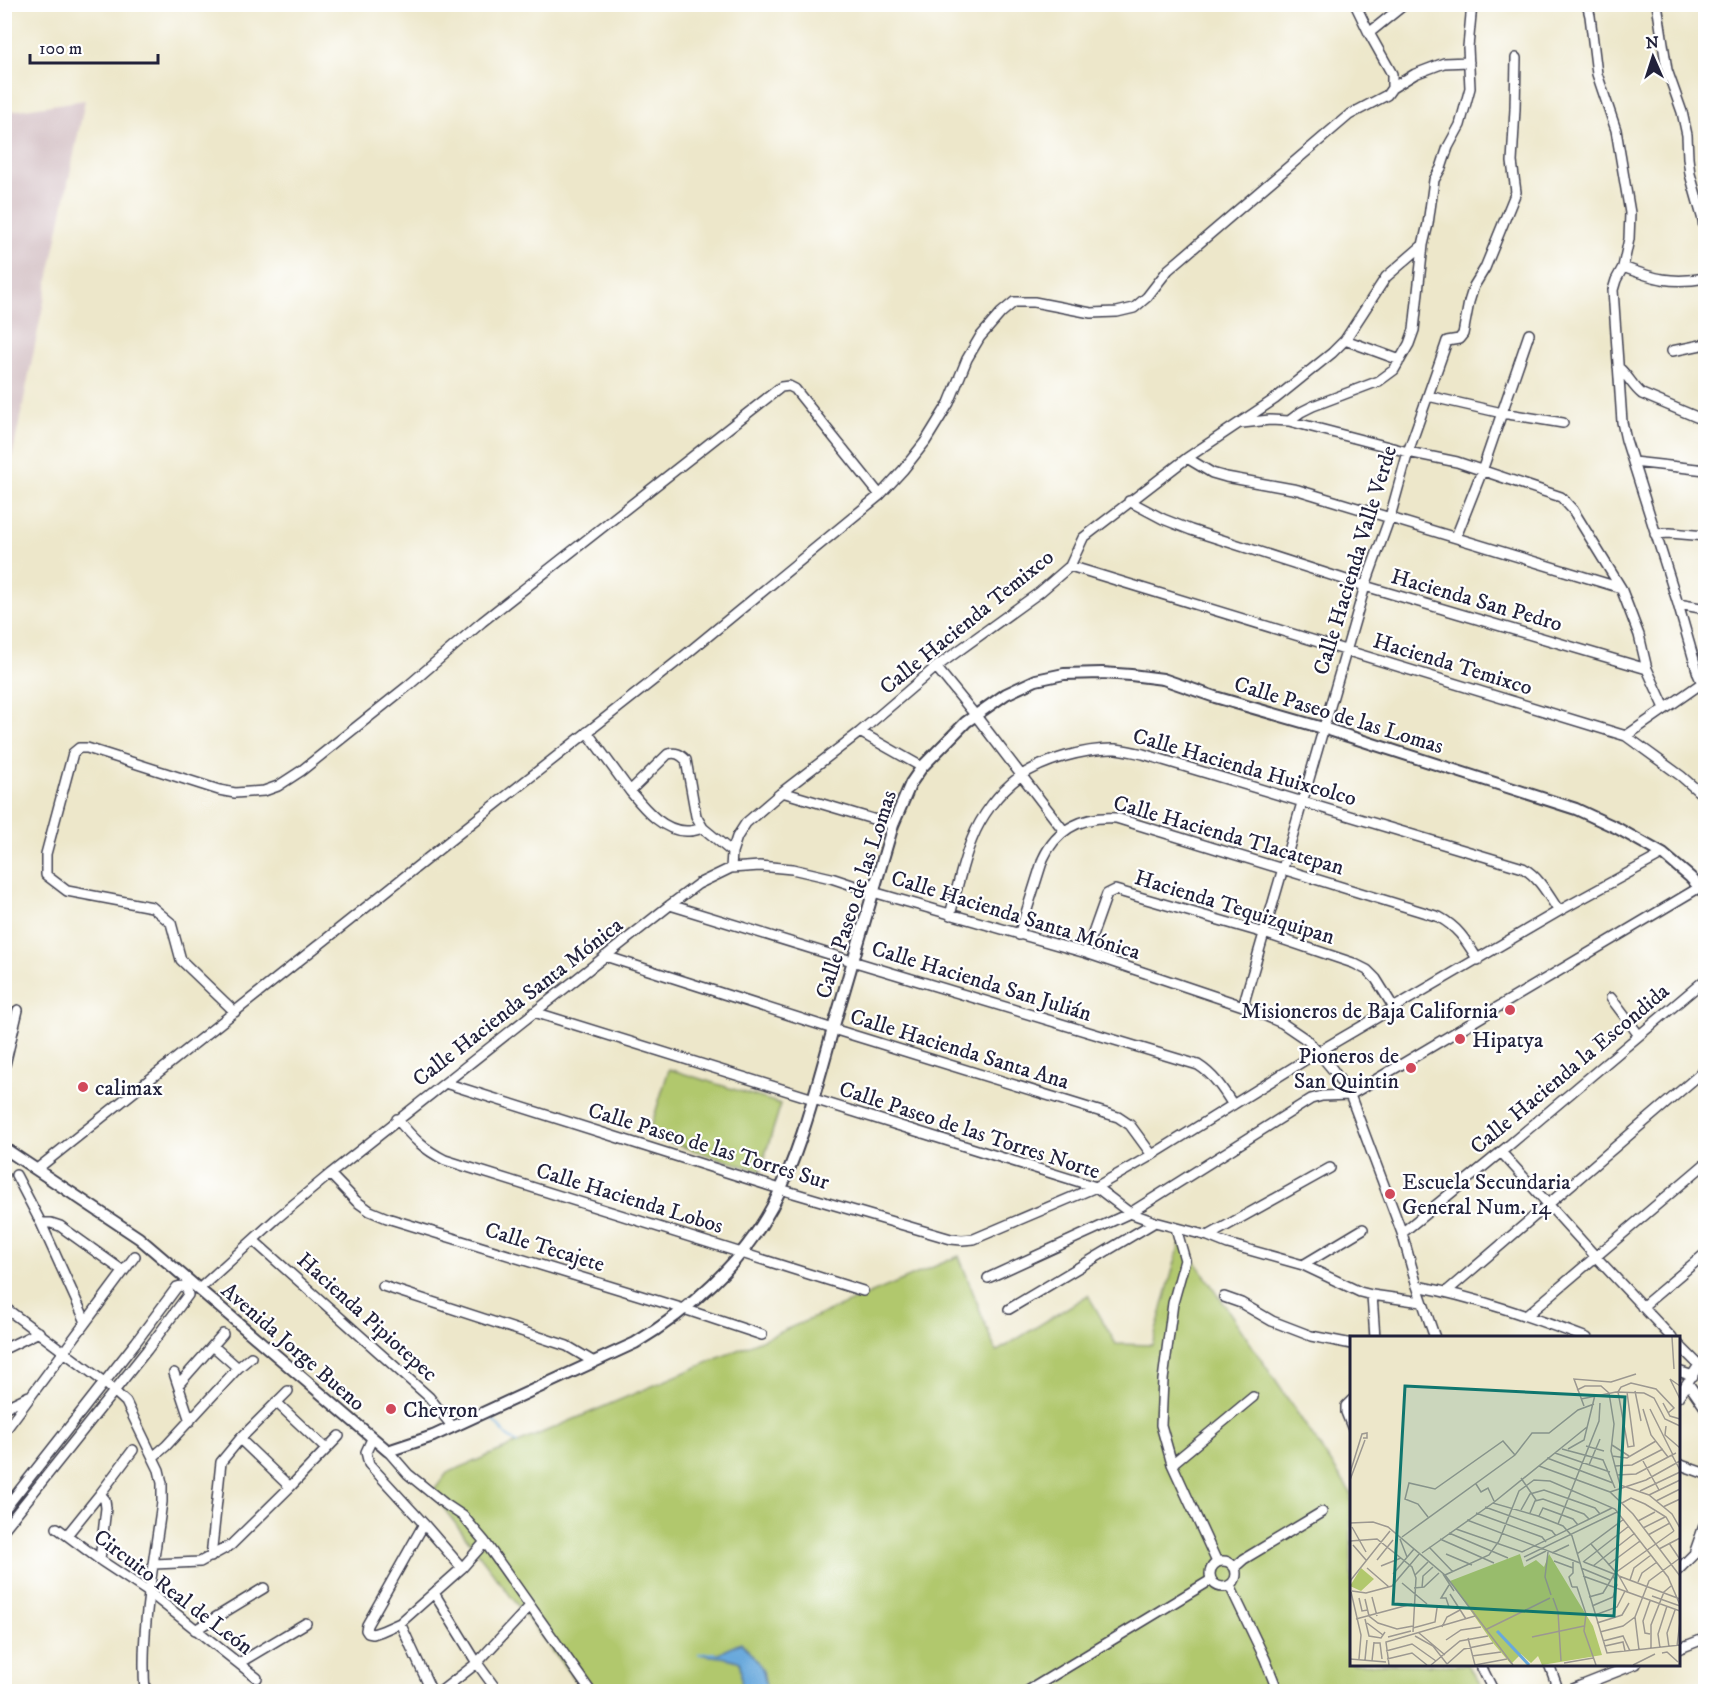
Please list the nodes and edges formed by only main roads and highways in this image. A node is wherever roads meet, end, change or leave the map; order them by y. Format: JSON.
{"nodes":[{"id":1,"x":1703,"y":891,"type":"edge"},
{"id":2,"x":4,"y":1148,"type":"edge"},
{"id":3,"x":388,"y":1451,"type":"joint"}],
"edges":[{"from":1,"to":3,"type":"main road","name":"Calle Paseo de las Lomas"},
{"from":2,"to":3,"type":"main road","name":"Avenida Jorge Bueno"}]}
